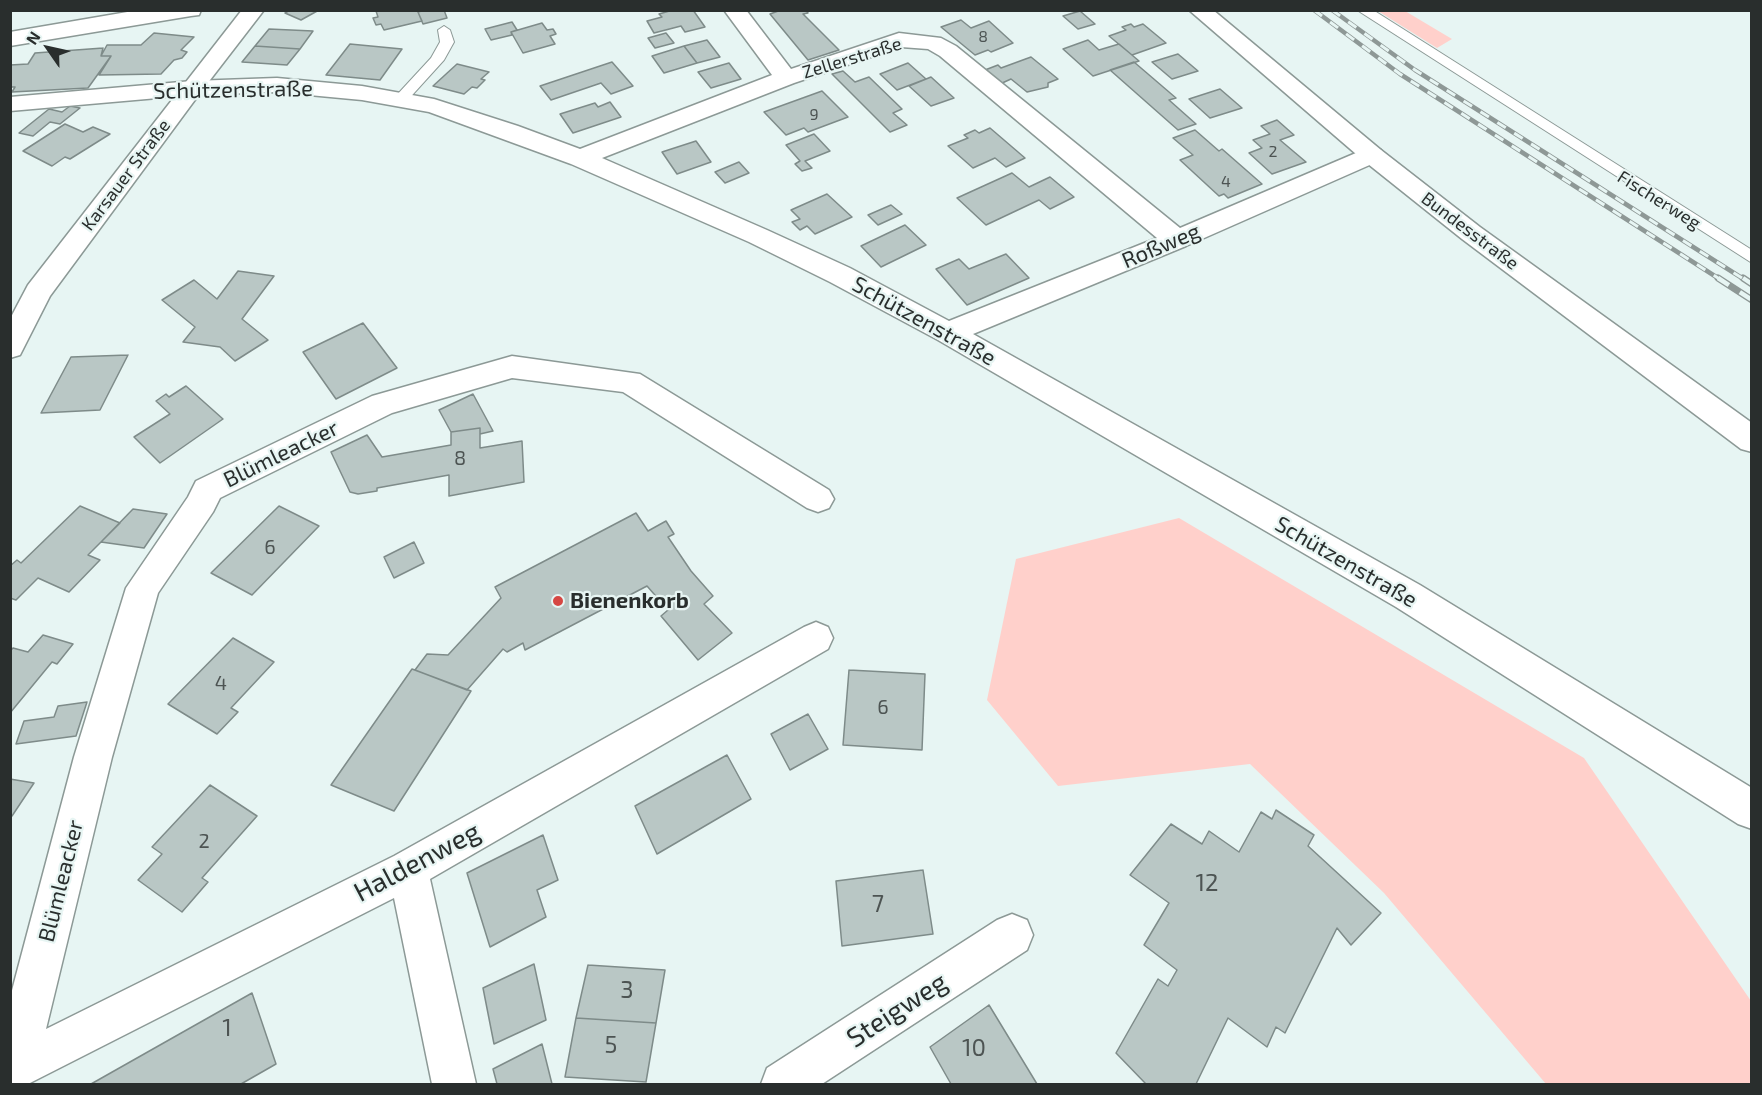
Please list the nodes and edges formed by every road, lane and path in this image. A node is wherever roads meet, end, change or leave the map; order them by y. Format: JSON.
{"nodes":[{"id":1,"x":191,"y":10,"type":"edge"},
{"id":2,"x":254,"y":10,"type":"edge"},
{"id":3,"x":734,"y":10,"type":"edge"},
{"id":4,"x":1199,"y":10,"type":"edge"},
{"id":5,"x":1363,"y":10,"type":"edge"},
{"id":6,"x":147,"y":13,"type":"edge"},
{"id":7,"x":444,"y":30,"type":"dead end"},
{"id":8,"x":10,"y":39,"type":"edge"},
{"id":9,"x":786,"y":78,"type":"junction"},
{"id":10,"x":192,"y":88,"type":"junction"},
{"id":11,"x":400,"y":100,"type":"junction"},
{"id":12,"x":10,"y":104,"type":"edge"},
{"id":13,"x":1372,"y":155,"type":"junction"},
{"id":14,"x":580,"y":158,"type":"junction"},
{"id":15,"x":1177,"y":240,"type":"junction"},
{"id":16,"x":1752,"y":258,"type":"edge"},
{"id":17,"x":948,"y":333,"type":"junction"},
{"id":18,"x":10,"y":348,"type":"edge"},
{"id":19,"x":1752,"y":440,"type":"edge"},
{"id":20,"x":818,"y":499,"type":"dead end"},
{"id":21,"x":816,"y":638,"type":"dead end"},
{"id":22,"x":1752,"y":810,"type":"edge"},
{"id":23,"x":408,"y":870,"type":"junction"},
{"id":24,"x":1012,"y":935,"type":"dead end"},
{"id":25,"x":12,"y":1069,"type":"edge"},
{"id":26,"x":454,"y":1084,"type":"edge"},
{"id":27,"x":783,"y":1084,"type":"edge"}],
"edges":[{"from":1,"to":6,"type":"street"},
{"from":2,"to":10,"type":"street","name":"Karsauer Straße"},
{"from":3,"to":9,"type":"street"},
{"from":4,"to":13,"type":"street","name":"Bundesstraße"},
{"from":5,"to":16,"type":"lane","name":"Fischerweg"},
{"from":6,"to":8,"type":"street"},
{"from":7,"to":11,"type":"lane"},
{"from":9,"to":14,"type":"street","name":"Zellerstraße"},
{"from":9,"to":15,"type":"street","name":"Zellerstraße"},
{"from":10,"to":11,"type":"street","name":"Schützenstraße"},
{"from":10,"to":12,"type":"street","name":"Schützenstraße"},
{"from":10,"to":18,"type":"street","name":"Karsauer Straße"},
{"from":11,"to":14,"type":"street","name":"Schützenstraße"},
{"from":13,"to":15,"type":"street","name":"Roßweg"},
{"from":13,"to":19,"type":"street","name":"Bundesstraße"},
{"from":14,"to":17,"type":"street","name":"Schützenstraße"},
{"from":15,"to":17,"type":"street","name":"Roßweg"},
{"from":17,"to":22,"type":"street","name":"Schützenstraße"},
{"from":20,"to":25,"type":"street","name":"Blümleacker"},
{"from":21,"to":23,"type":"street","name":"Haldenweg"},
{"from":23,"to":25,"type":"street","name":"Haldenweg"},
{"from":23,"to":26,"type":"street"},
{"from":24,"to":27,"type":"street","name":"Steigweg"}]}
